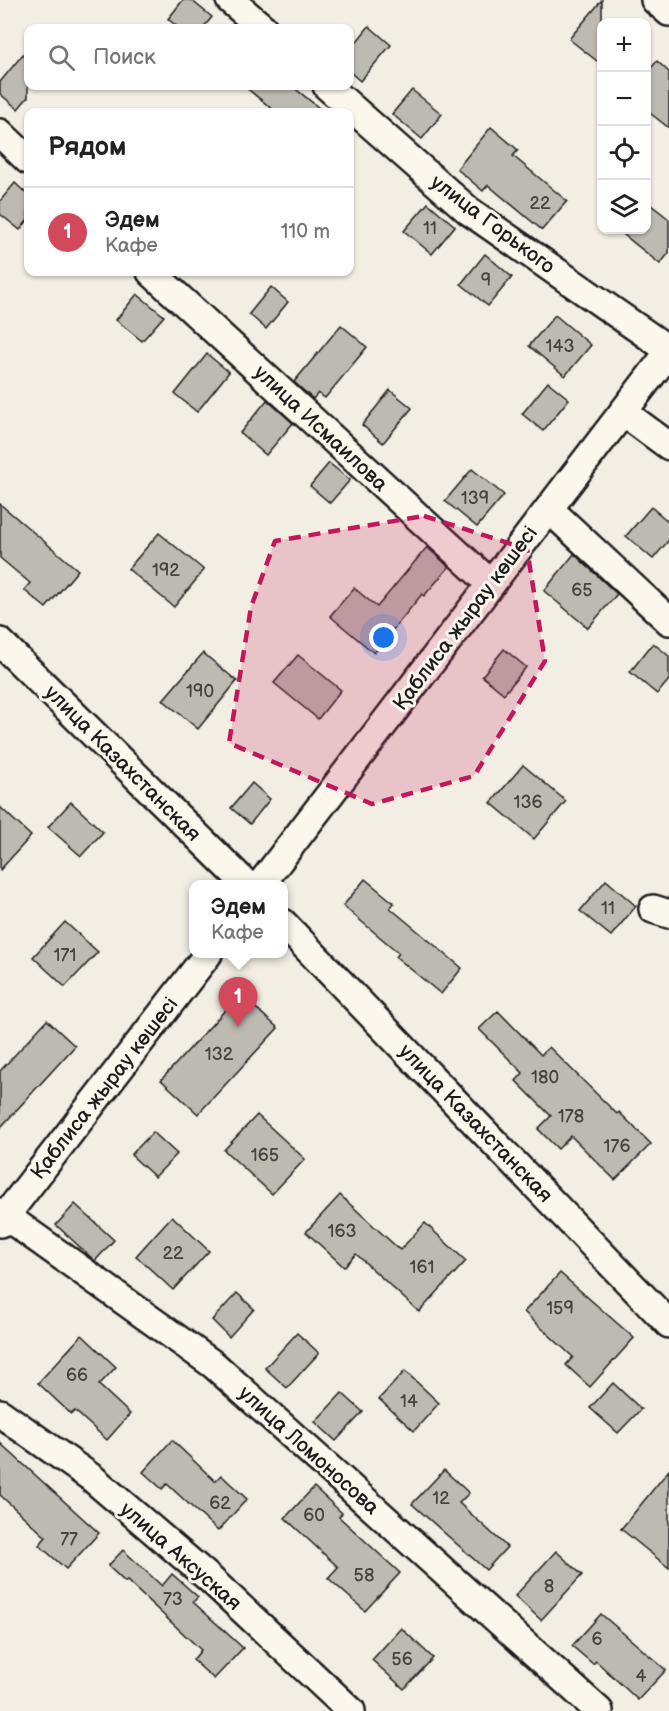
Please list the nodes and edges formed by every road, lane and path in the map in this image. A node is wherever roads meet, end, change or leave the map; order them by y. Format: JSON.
{"nodes":[{"id":1,"x":230,"y":0,"type":"edge"},
{"id":2,"x":655,"y":0,"type":"edge"},
{"id":3,"x":669,"y":12,"type":"edge"},
{"id":4,"x":257,"y":24,"type":"edge"},
{"id":5,"x":332,"y":90,"type":"edge"},
{"id":6,"x":352,"y":108,"type":"edge"},
{"id":7,"x":354,"y":110,"type":"edge"},
{"id":8,"x":0,"y":133,"type":"edge"},
{"id":9,"x":24,"y":156,"type":"edge"},
{"id":10,"x":154,"y":276,"type":"edge"},
{"id":11,"x":669,"y":351,"type":"edge"},
{"id":12,"x":623,"y":412,"type":"junction"},
{"id":13,"x":669,"y":446,"type":"edge"},
{"id":14,"x":549,"y":509,"type":"junction"},
{"id":15,"x":491,"y":584,"type":"junction"},
{"id":16,"x":669,"y":621,"type":"edge"},
{"id":17,"x":0,"y":642,"type":"edge"},
{"id":18,"x":241,"y":880,"type":"edge"},
{"id":19,"x":265,"y":880,"type":"edge"},
{"id":20,"x":288,"y":928,"type":"edge"},
{"id":21,"x":205,"y":958,"type":"edge"},
{"id":22,"x":2,"y":1217,"type":"edge"},
{"id":23,"x":669,"y":1324,"type":"edge"},
{"id":24,"x":0,"y":1413,"type":"edge"},
{"id":25,"x":351,"y":1711,"type":"edge"},
{"id":26,"x":599,"y":1711,"type":"edge"}],
"edges":[{"from":1,"to":4,"type":"street"},
{"from":2,"to":3,"type":"street"},
{"from":5,"to":6,"type":"street","name":"улица Горького"},
{"from":7,"to":11,"type":"street","name":"улица Горького"},
{"from":8,"to":9,"type":"street"},
{"from":10,"to":15,"type":"street","name":"улица Исмаилова"},
{"from":11,"to":12,"type":"street","name":"Қаблиса жырау көшесі"},
{"from":12,"to":13,"type":"street"},
{"from":12,"to":14,"type":"street","name":"Қаблиса жырау көшесі"},
{"from":14,"to":15,"type":"street","name":"Қаблиса жырау көшесі"},
{"from":14,"to":16,"type":"street"},
{"from":15,"to":19,"type":"street","name":"Қаблиса жырау көшесі"},
{"from":17,"to":18,"type":"street","name":"улица Казахстанская"},
{"from":20,"to":23,"type":"street","name":"улица Казахстанская"},
{"from":21,"to":22,"type":"street","name":"Қаблиса жырау көшесі"},
{"from":22,"to":26,"type":"street","name":"улица Ломоносова"},
{"from":24,"to":25,"type":"street","name":"улица Аксуская"}]}
